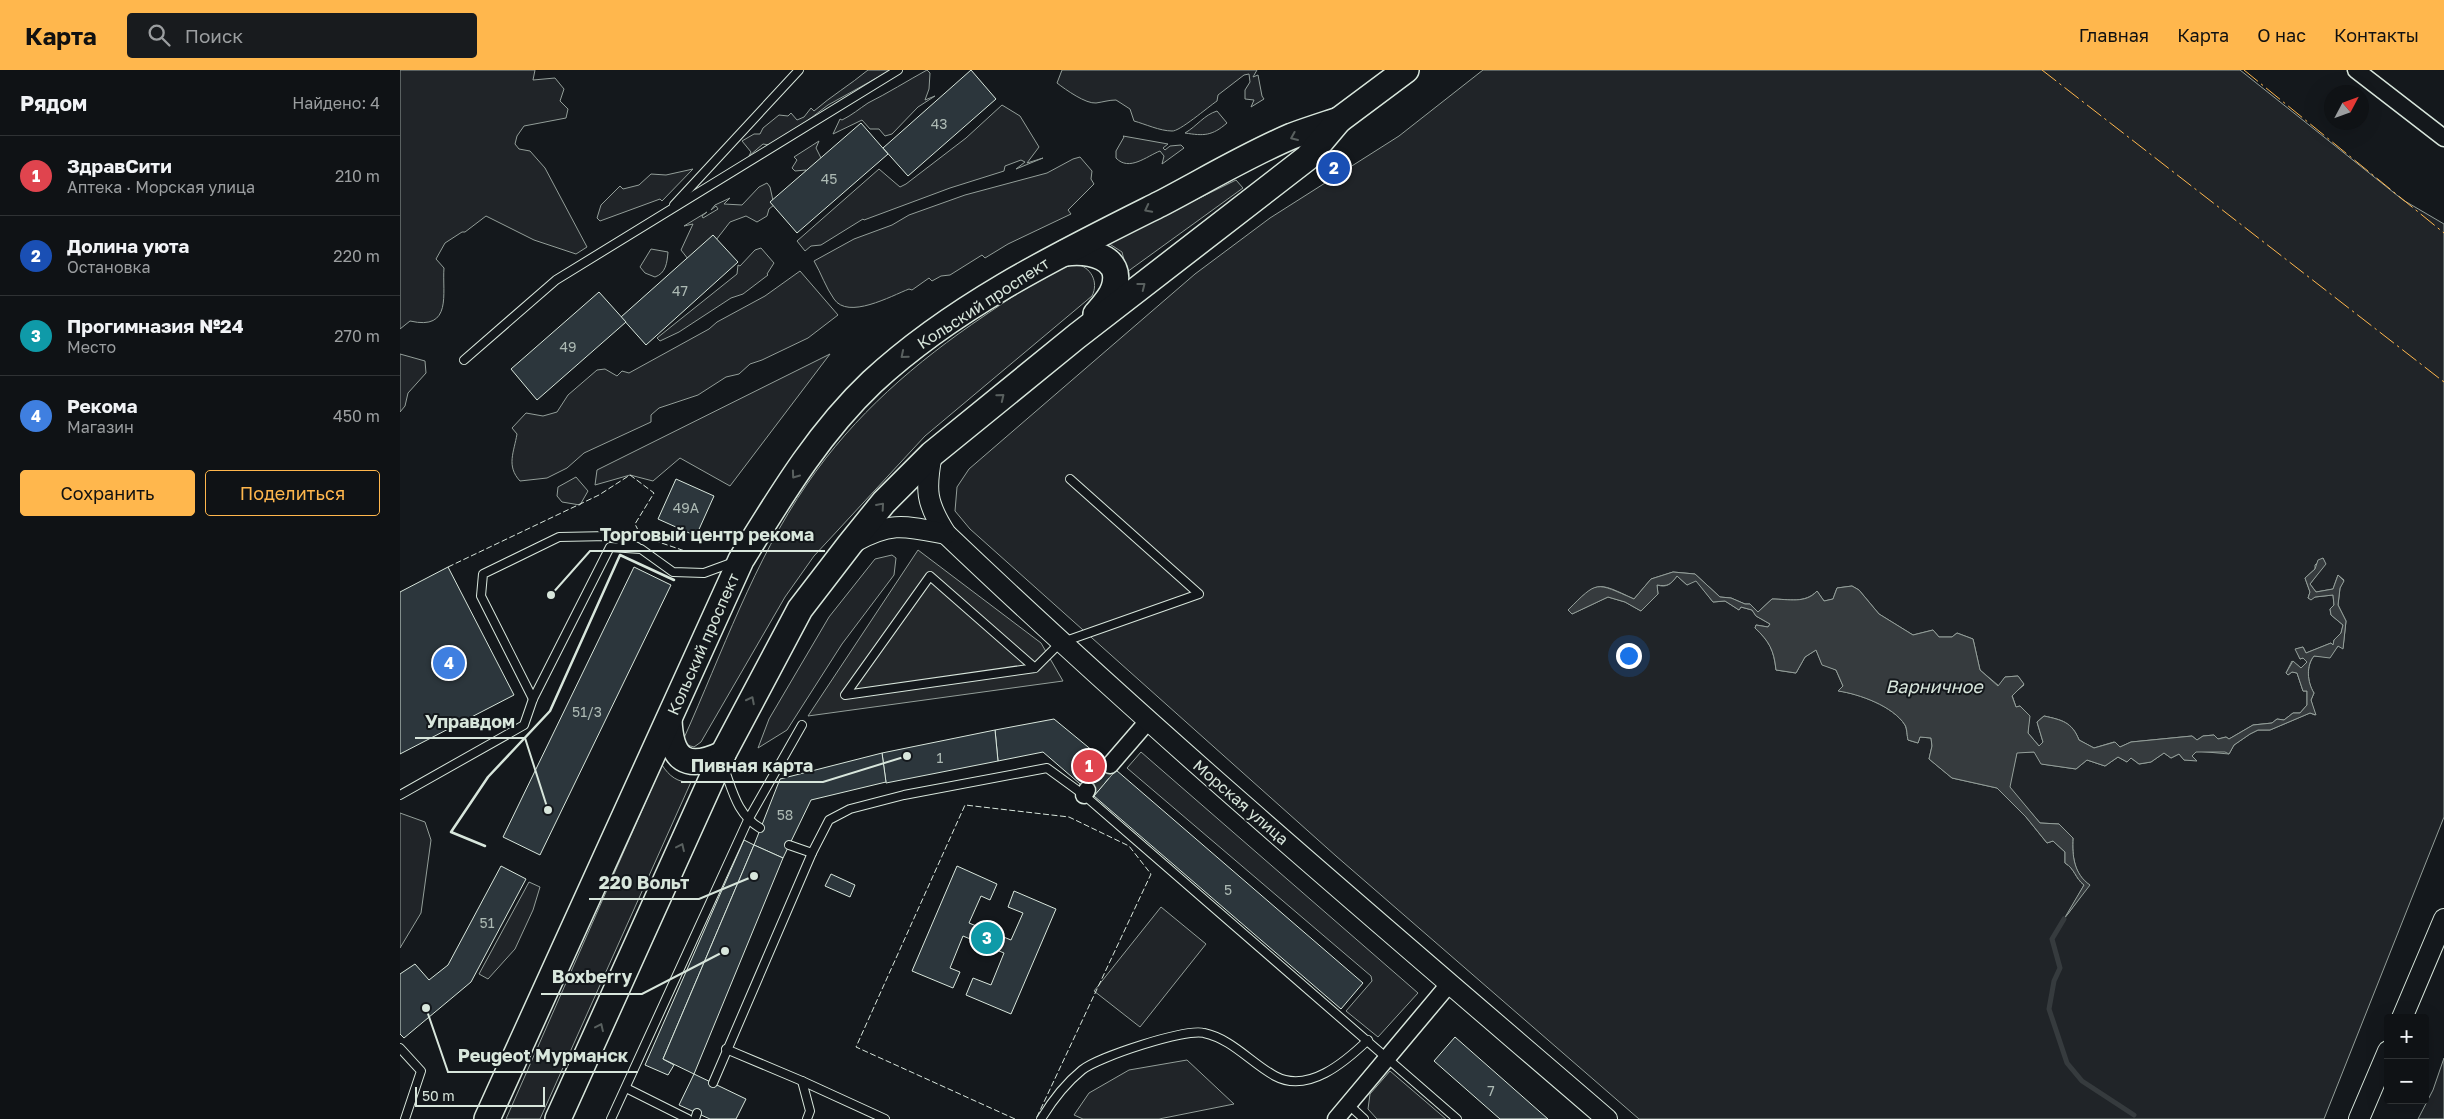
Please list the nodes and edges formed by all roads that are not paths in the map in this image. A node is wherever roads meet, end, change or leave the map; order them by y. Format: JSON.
{"nodes":[{"id":1,"x":799,"y":70,"type":"edge"},
{"id":2,"x":898,"y":70,"type":"edge"},
{"id":3,"x":1406,"y":70,"type":"edge"},
{"id":4,"x":2356,"y":70,"type":"edge"},
{"id":5,"x":1339,"y":120,"type":"junction"},
{"id":6,"x":2444,"y":138,"type":"edge"},
{"id":7,"x":668,"y":212,"type":"junction"},
{"id":8,"x":1060,"y":254,"type":"junction"},
{"id":9,"x":1077,"y":336,"type":"junction"},
{"id":10,"x":464,"y":360,"type":"dead end"},
{"id":11,"x":932,"y":454,"type":"junction"},
{"id":12,"x":1070,"y":479,"type":"dead end"},
{"id":13,"x":946,"y":534,"type":"junction"},
{"id":14,"x":850,"y":544,"type":"junction"},
{"id":15,"x":641,"y":549,"type":"junction"},
{"id":16,"x":741,"y":560,"type":"junction"},
{"id":17,"x":1060,"y":643,"type":"junction"},
{"id":18,"x":1035,"y":668,"type":"junction"},
{"id":19,"x":533,"y":700,"type":"junction"},
{"id":20,"x":669,"y":720,"type":"junction"},
{"id":21,"x":1148,"y":721,"type":"junction"},
{"id":22,"x":802,"y":725,"type":"dead end"},
{"id":23,"x":722,"y":757,"type":"junction"},
{"id":24,"x":1110,"y":765,"type":"tunnel mouth"},
{"id":25,"x":400,"y":795,"type":"edge"},
{"id":26,"x":748,"y":820,"type":"junction"},
{"id":27,"x":760,"y":828,"type":"dead end"},
{"id":28,"x":789,"y":845,"type":"dead end"},
{"id":29,"x":812,"y":854,"type":"junction"},
{"id":30,"x":2444,"y":919,"type":"edge"},
{"id":31,"x":1450,"y":983,"type":"junction"},
{"id":32,"x":2404,"y":1014,"type":"edge"},
{"id":33,"x":1368,"y":1040,"type":"junction"},
{"id":34,"x":400,"y":1048,"type":"edge"},
{"id":35,"x":726,"y":1049,"type":"junction"},
{"id":36,"x":1388,"y":1058,"type":"junction"},
{"id":37,"x":2385,"y":1059,"type":"edge"},
{"id":38,"x":802,"y":1081,"type":"junction"},
{"id":39,"x":713,"y":1082,"type":"dead end"},
{"id":40,"x":626,"y":1088,"type":"junction"},
{"id":41,"x":1349,"y":1105,"type":"junction"},
{"id":42,"x":405,"y":1119,"type":"edge"},
{"id":43,"x":487,"y":1119,"type":"edge"},
{"id":44,"x":558,"y":1119,"type":"edge"},
{"id":45,"x":611,"y":1119,"type":"edge"},
{"id":46,"x":688,"y":1119,"type":"edge"},
{"id":47,"x":807,"y":1119,"type":"edge"},
{"id":48,"x":885,"y":1119,"type":"edge"},
{"id":49,"x":1041,"y":1119,"type":"edge"},
{"id":50,"x":1336,"y":1119,"type":"edge"},
{"id":51,"x":1364,"y":1119,"type":"edge"},
{"id":52,"x":1457,"y":1119,"type":"edge"},
{"id":53,"x":1607,"y":1119,"type":"edge"},
{"id":54,"x":2359,"y":1119,"type":"edge"}],
"edges":[{"from":1,"to":7,"type":"lane"},
{"from":2,"to":7,"type":"lane"},
{"from":3,"to":5,"type":"main road","name":"Кольский проспект"},
{"from":4,"to":6,"type":"street"},
{"from":5,"to":8,"type":"main road","name":"Кольский проспект","one_way":true},
{"from":9,"to":5,"type":"main road","name":"Кольский проспект","one_way":true},
{"from":7,"to":10,"type":"lane"},
{"from":8,"to":9,"type":"main road"},
{"from":8,"to":16,"type":"main road","name":"Кольский проспект","one_way":true},
{"from":11,"to":9,"type":"main road","name":"Кольский проспект","one_way":true},
{"from":11,"to":13,"type":"street","name":"Морская улица"},
{"from":14,"to":11,"type":"main road","name":"Кольский проспект","one_way":true},
{"from":12,"to":17,"type":"lane"},
{"from":13,"to":14,"type":"street"},
{"from":13,"to":17,"type":"street","name":"Морская улица"},
{"from":23,"to":14,"type":"main road","name":"Кольский проспект","one_way":true},
{"from":15,"to":16,"type":"lane"},
{"from":15,"to":19,"type":"lane"},
{"from":15,"to":19,"type":"lane"},
{"from":16,"to":20,"type":"main road","name":"Кольский проспект"},
{"from":17,"to":18,"type":"lane"},
{"from":17,"to":21,"type":"street","name":"Морская улица"},
{"from":18,"to":18,"type":"lane"},
{"from":19,"to":25,"type":"lane"},
{"from":20,"to":23,"type":"main road"},
{"from":20,"to":43,"type":"main road","name":"Кольский проспект"},
{"from":21,"to":24,"type":"street"},
{"from":21,"to":31,"type":"street","name":"Морская улица"},
{"from":22,"to":26,"type":"lane"},
{"from":23,"to":26,"type":"lane"},
{"from":44,"to":23,"type":"main road","name":"Кольский проспект","one_way":true},
{"from":26,"to":27,"type":"lane"},
{"from":26,"to":40,"type":"lane"},
{"from":28,"to":29,"type":"lane"},
{"from":29,"to":33,"type":"lane"},
{"from":29,"to":35,"type":"lane"},
{"from":30,"to":32,"type":"street"},
{"from":31,"to":36,"type":"street"},
{"from":31,"to":53,"type":"street","name":"Морская улица"},
{"from":33,"to":36,"type":"lane"},
{"from":33,"to":49,"type":"lane"},
{"from":34,"to":42,"type":"lane"},
{"from":35,"to":38,"type":"lane"},
{"from":35,"to":39,"type":"lane"},
{"from":36,"to":41,"type":"street"},
{"from":36,"to":52,"type":"lane"},
{"from":37,"to":54,"type":"street"},
{"from":38,"to":47,"type":"lane"},
{"from":38,"to":48,"type":"lane"},
{"from":40,"to":45,"type":"lane"},
{"from":40,"to":46,"type":"lane"},
{"from":41,"to":50,"type":"street"},
{"from":41,"to":51,"type":"lane"}]}
